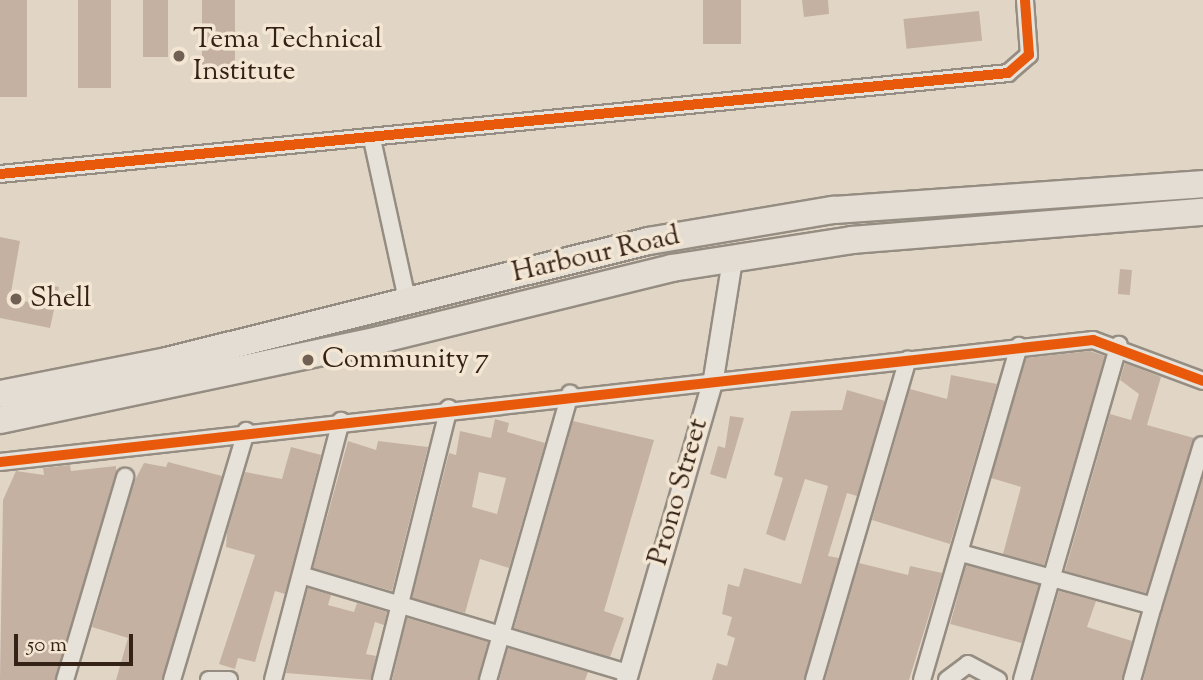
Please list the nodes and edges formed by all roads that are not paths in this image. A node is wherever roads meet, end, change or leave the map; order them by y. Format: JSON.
{"nodes":[{"id":1,"x":1025,"y":0,"type":"edge"},
{"id":2,"x":372,"y":139,"type":"junction"},
{"id":3,"x":0,"y":174,"type":"edge"},
{"id":4,"x":1203,"y":184,"type":"edge"},
{"id":5,"x":1203,"y":212,"type":"edge"},
{"id":6,"x":732,"y":260,"type":"junction"},
{"id":7,"x":407,"y":299,"type":"junction"},
{"id":8,"x":1119,"y":345,"type":"junction"},
{"id":9,"x":1020,"y":346,"type":"junction"},
{"id":10,"x":908,"y":359,"type":"junction"},
{"id":11,"x":713,"y":377,"type":"junction"},
{"id":12,"x":1203,"y":381,"type":"edge"},
{"id":13,"x":0,"y":394,"type":"edge"},
{"id":14,"x":570,"y":394,"type":"junction"},
{"id":15,"x":449,"y":408,"type":"junction"},
{"id":16,"x":0,"y":420,"type":"edge"},
{"id":17,"x":341,"y":421,"type":"junction"},
{"id":18,"x":246,"y":431,"type":"junction"},
{"id":19,"x":1202,"y":445,"type":"edge"},
{"id":20,"x":0,"y":460,"type":"edge"},
{"id":21,"x":125,"y":477,"type":"dead end"},
{"id":22,"x":961,"y":553,"type":"junction"},
{"id":23,"x":304,"y":576,"type":"junction"},
{"id":24,"x":1052,"y":578,"type":"junction"},
{"id":25,"x":403,"y":603,"type":"junction"},
{"id":26,"x":1153,"y":606,"type":"junction"},
{"id":27,"x":502,"y":635,"type":"junction"},
{"id":28,"x":626,"y":676,"type":"edge"},
{"id":29,"x":65,"y":680,"type":"edge"},
{"id":30,"x":172,"y":680,"type":"edge"},
{"id":31,"x":209,"y":680,"type":"edge"},
{"id":32,"x":229,"y":680,"type":"edge"},
{"id":33,"x":274,"y":680,"type":"edge"},
{"id":34,"x":381,"y":680,"type":"edge"},
{"id":35,"x":488,"y":680,"type":"edge"},
{"id":36,"x":814,"y":680,"type":"edge"},
{"id":37,"x":922,"y":680,"type":"edge"},
{"id":38,"x":947,"y":680,"type":"edge"},
{"id":39,"x":998,"y":680,"type":"edge"},
{"id":40,"x":1022,"y":680,"type":"edge"},
{"id":41,"x":1132,"y":680,"type":"edge"}],
"edges":[{"from":1,"to":2,"type":"street"},
{"from":2,"to":3,"type":"street"},
{"from":2,"to":7,"type":"street"},
{"from":4,"to":7,"type":"highway","name":"Harbour Road"},
{"from":5,"to":6,"type":"highway","name":"Harbour Road"},
{"from":6,"to":11,"type":"street","name":"Prono Street"},
{"from":6,"to":16,"type":"highway","name":"Harbour Road"},
{"from":7,"to":13,"type":"highway","name":"Harbour Road"},
{"from":8,"to":9,"type":"street"},
{"from":8,"to":12,"type":"street"},
{"from":8,"to":24,"type":"street"},
{"from":9,"to":10,"type":"street"},
{"from":9,"to":22,"type":"street"},
{"from":10,"to":11,"type":"street"},
{"from":10,"to":36,"type":"street"},
{"from":11,"to":14,"type":"street"},
{"from":11,"to":28,"type":"street","name":"Prono Street"},
{"from":14,"to":15,"type":"street"},
{"from":14,"to":27,"type":"street"},
{"from":15,"to":17,"type":"street"},
{"from":15,"to":25,"type":"street"},
{"from":17,"to":18,"type":"street"},
{"from":17,"to":23,"type":"street"},
{"from":18,"to":20,"type":"street"},
{"from":18,"to":30,"type":"street"},
{"from":19,"to":26,"type":"street"},
{"from":21,"to":29,"type":"street"},
{"from":22,"to":24,"type":"street"},
{"from":22,"to":37,"type":"street"},
{"from":23,"to":25,"type":"street"},
{"from":23,"to":33,"type":"street"},
{"from":24,"to":26,"type":"street"},
{"from":24,"to":40,"type":"street"},
{"from":25,"to":27,"type":"street"},
{"from":25,"to":34,"type":"street"},
{"from":26,"to":41,"type":"street"},
{"from":27,"to":28,"type":"street"},
{"from":27,"to":35,"type":"street"},
{"from":31,"to":32,"type":"street"},
{"from":38,"to":39,"type":"street"}]}
